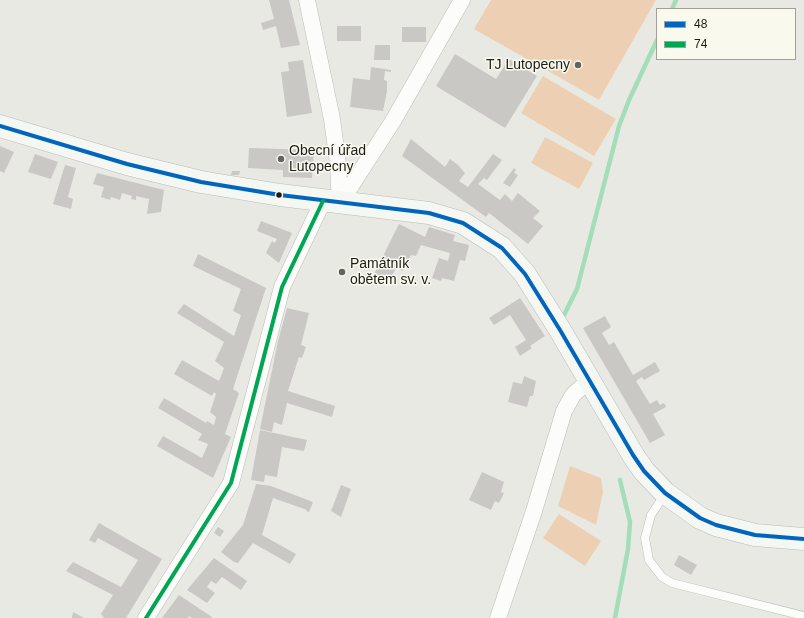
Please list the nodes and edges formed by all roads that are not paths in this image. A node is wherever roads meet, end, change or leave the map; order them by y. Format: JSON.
{"nodes":[{"id":1,"x":307,"y":0,"type":"edge"},
{"id":2,"x":462,"y":0,"type":"edge"},
{"id":3,"x":0,"y":126,"type":"edge"},
{"id":4,"x":331,"y":202,"type":"junction"},
{"id":5,"x":589,"y":380,"type":"junction"},
{"id":6,"x":665,"y":493,"type":"junction"},
{"id":7,"x":804,"y":539,"type":"edge"},
{"id":8,"x":804,"y":616,"type":"edge"},
{"id":9,"x":146,"y":618,"type":"edge"},
{"id":10,"x":498,"y":618,"type":"edge"}],
"edges":[{"from":1,"to":4,"type":"street"},
{"from":2,"to":4,"type":"street"},
{"from":3,"to":4,"type":"main road"},
{"from":4,"to":5,"type":"main road"},
{"from":4,"to":9,"type":"street"},
{"from":5,"to":6,"type":"main road"},
{"from":5,"to":10,"type":"street"},
{"from":6,"to":7,"type":"main road"},
{"from":6,"to":8,"type":"lane"}]}
